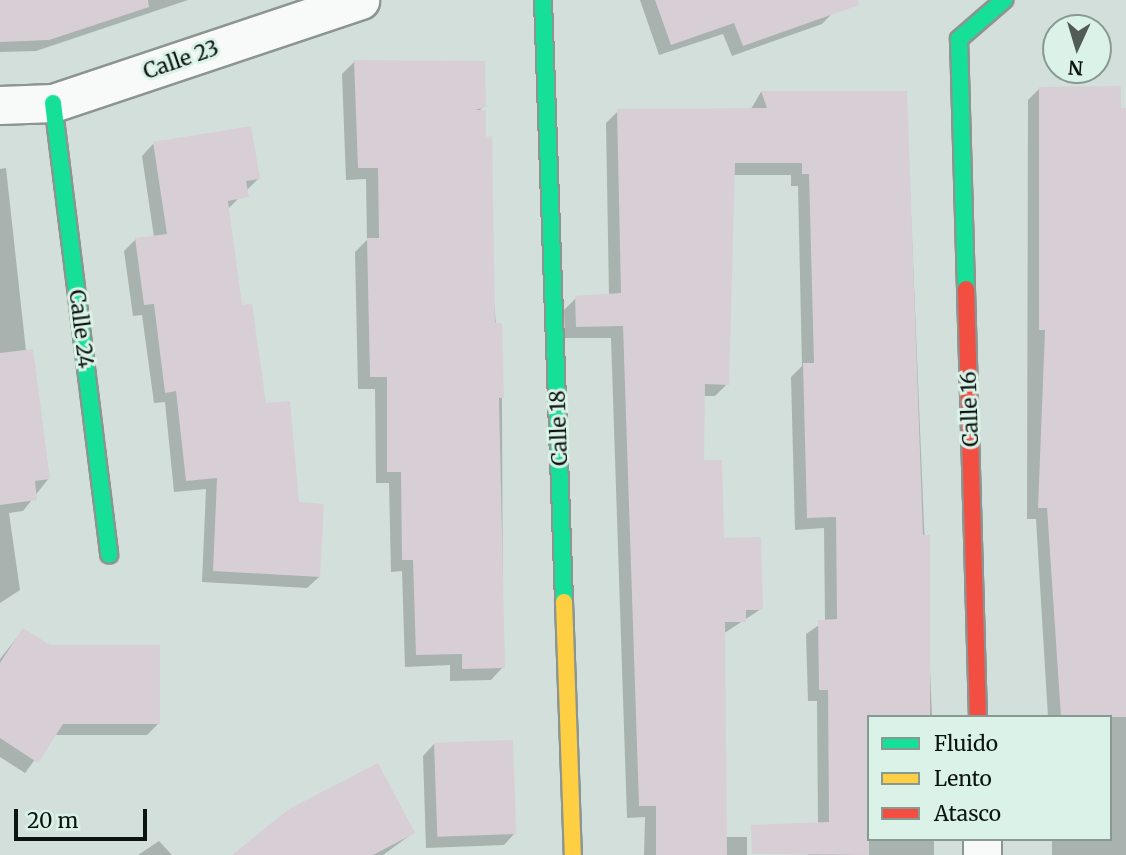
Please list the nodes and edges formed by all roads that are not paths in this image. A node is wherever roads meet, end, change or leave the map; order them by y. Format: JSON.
{"nodes":[{"id":1,"x":360,"y":0,"type":"edge"},
{"id":2,"x":543,"y":0,"type":"edge"},
{"id":3,"x":1004,"y":0,"type":"edge"},
{"id":4,"x":53,"y":103,"type":"junction"},
{"id":5,"x":0,"y":105,"type":"edge"},
{"id":6,"x":109,"y":555,"type":"dead end"},
{"id":7,"x":978,"y":715,"type":"edge"},
{"id":8,"x":573,"y":855,"type":"edge"}],
"edges":[{"from":1,"to":4,"type":"street","name":"Calle 23"},
{"from":2,"to":8,"type":"street","name":"Calle 18"},
{"from":3,"to":7,"type":"street","name":"Calle 16"},
{"from":4,"to":5,"type":"street","name":"Calle 23"},
{"from":4,"to":6,"type":"street","name":"Calle 24"}]}
